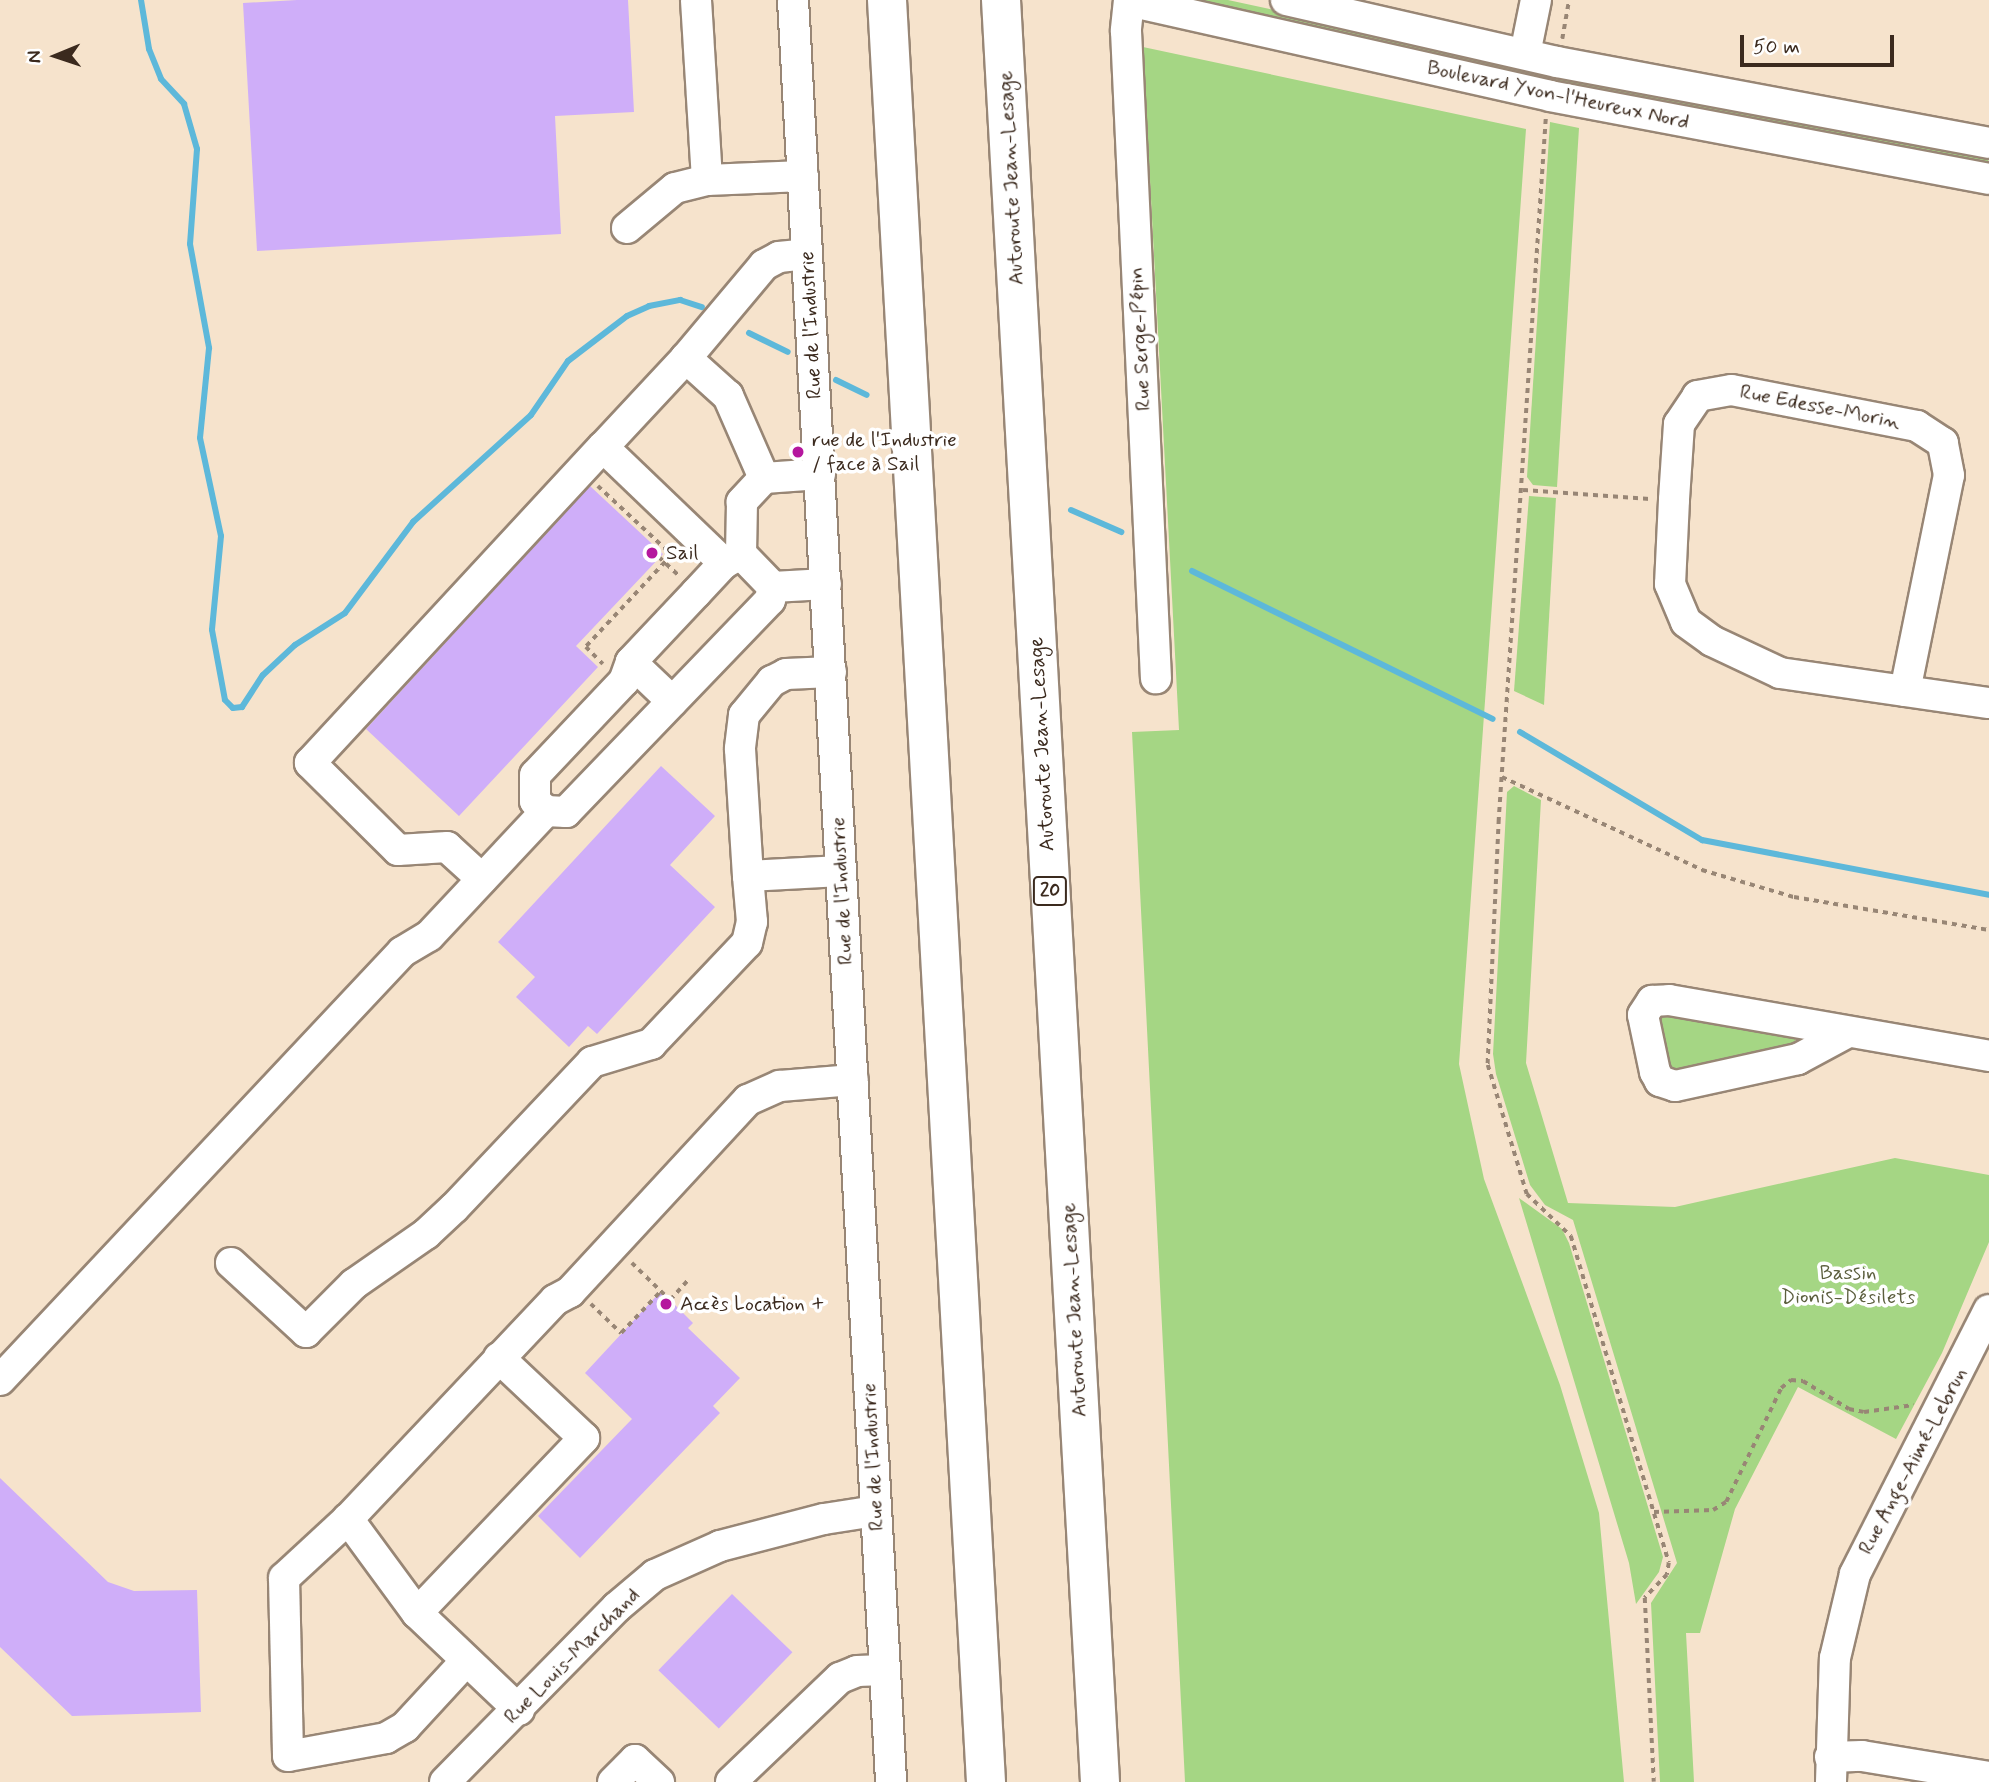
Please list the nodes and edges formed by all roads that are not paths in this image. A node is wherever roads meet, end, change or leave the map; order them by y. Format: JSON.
{"nodes":[{"id":1,"x":696,"y":0,"type":"edge"},
{"id":2,"x":793,"y":0,"type":"edge"},
{"id":3,"x":887,"y":0,"type":"edge"},
{"id":4,"x":1001,"y":0,"type":"edge"},
{"id":5,"x":1129,"y":0,"type":"edge"},
{"id":6,"x":1286,"y":0,"type":"edge"},
{"id":7,"x":1536,"y":0,"type":"edge"},
{"id":8,"x":1404,"y":12,"type":"edge"},
{"id":9,"x":1525,"y":54,"type":"junction"},
{"id":10,"x":1989,"y":143,"type":"edge"},
{"id":11,"x":803,"y":176,"type":"junction"},
{"id":12,"x":1989,"y":179,"type":"edge"},
{"id":13,"x":707,"y":180,"type":"junction"},
{"id":14,"x":627,"y":228,"type":"dead end"},
{"id":15,"x":807,"y":254,"type":"junction"},
{"id":16,"x":687,"y":358,"type":"junction"},
{"id":17,"x":603,"y":447,"type":"junction"},
{"id":18,"x":820,"y":474,"type":"junction"},
{"id":19,"x":764,"y":478,"type":"junction"},
{"id":20,"x":733,"y":558,"type":"junction"},
{"id":21,"x":826,"y":584,"type":"junction"},
{"id":22,"x":773,"y":587,"type":"junction"},
{"id":23,"x":620,"y":665,"type":"junction"},
{"id":24,"x":831,"y":672,"type":"junction"},
{"id":25,"x":1156,"y":678,"type":"dead end"},
{"id":26,"x":1905,"y":691,"type":"junction"},
{"id":27,"x":672,"y":701,"type":"junction"},
{"id":28,"x":1989,"y":703,"type":"edge"},
{"id":29,"x":545,"y":811,"type":"junction"},
{"id":30,"x":841,"y":871,"type":"junction"},
{"id":31,"x":748,"y":876,"type":"junction"},
{"id":32,"x":482,"y":879,"type":"junction"},
{"id":33,"x":1848,"y":1032,"type":"junction"},
{"id":34,"x":1989,"y":1056,"type":"edge"},
{"id":35,"x":853,"y":1080,"type":"junction"},
{"id":36,"x":231,"y":1263,"type":"dead end"},
{"id":37,"x":1989,"y":1310,"type":"edge"},
{"id":38,"x":499,"y":1358,"type":"junction"},
{"id":39,"x":0,"y":1380,"type":"edge"},
{"id":40,"x":875,"y":1511,"type":"junction"},
{"id":41,"x":348,"y":1519,"type":"junction"},
{"id":42,"x":417,"y":1614,"type":"junction"},
{"id":43,"x":466,"y":1661,"type":"junction"},
{"id":44,"x":885,"y":1670,"type":"junction"},
{"id":45,"x":519,"y":1710,"type":"junction"},
{"id":46,"x":1830,"y":1770,"type":"edge"},
{"id":47,"x":1989,"y":1777,"type":"edge"},
{"id":48,"x":445,"y":1782,"type":"edge"},
{"id":49,"x":613,"y":1782,"type":"edge"},
{"id":50,"x":659,"y":1782,"type":"edge"},
{"id":51,"x":731,"y":1782,"type":"edge"},
{"id":52,"x":891,"y":1782,"type":"edge"},
{"id":53,"x":986,"y":1782,"type":"edge"},
{"id":54,"x":1100,"y":1782,"type":"edge"}],
"edges":[{"from":1,"to":13,"type":"street"},
{"from":2,"to":11,"type":"street","name":"Rue de l'Industrie"},
{"from":3,"to":53,"type":"highway"},
{"from":4,"to":54,"type":"highway","name":"Autoroute Jean-Lesage","number":"20"},
{"from":5,"to":12,"type":"street","name":"Boulevard Yvon-l'Heureux Nord"},
{"from":5,"to":25,"type":"street","name":"Rue Serge-Pépin"},
{"from":6,"to":8,"type":"street","name":"Boulevard Yvon-l'Heureux Nord"},
{"from":7,"to":9,"type":"street"},
{"from":8,"to":9,"type":"street","name":"Boulevard Yvon-l'Heureux Nord"},
{"from":9,"to":10,"type":"street","name":"Boulevard Yvon-l'Heureux Nord"},
{"from":11,"to":13,"type":"street"},
{"from":11,"to":15,"type":"street","name":"Rue de l'Industrie"},
{"from":13,"to":14,"type":"street"},
{"from":15,"to":16,"type":"street"},
{"from":15,"to":18,"type":"street","name":"Rue de l'Industrie"},
{"from":16,"to":17,"type":"street"},
{"from":16,"to":19,"type":"street"},
{"from":17,"to":20,"type":"street"},
{"from":17,"to":32,"type":"street"},
{"from":18,"to":19,"type":"street"},
{"from":18,"to":21,"type":"street","name":"Rue de l'Industrie"},
{"from":19,"to":20,"type":"street"},
{"from":20,"to":22,"type":"street"},
{"from":20,"to":23,"type":"street"},
{"from":21,"to":22,"type":"street"},
{"from":21,"to":24,"type":"street","name":"Rue de l'Industrie"},
{"from":22,"to":27,"type":"street"},
{"from":23,"to":27,"type":"street"},
{"from":23,"to":29,"type":"street"},
{"from":24,"to":30,"type":"street","name":"Rue de l'Industrie"},
{"from":24,"to":31,"type":"street"},
{"from":26,"to":26,"type":"street","name":"Rue Edesse-Morin"},
{"from":26,"to":28,"type":"street","name":"Rue Edesse-Morin"},
{"from":27,"to":29,"type":"street"},
{"from":29,"to":32,"type":"street"},
{"from":30,"to":31,"type":"street"},
{"from":30,"to":35,"type":"street","name":"Rue de l'Industrie"},
{"from":31,"to":36,"type":"street"},
{"from":32,"to":39,"type":"street"},
{"from":33,"to":33,"type":"street"},
{"from":33,"to":34,"type":"street"},
{"from":35,"to":38,"type":"street"},
{"from":35,"to":40,"type":"street","name":"Rue de l'Industrie"},
{"from":37,"to":46,"type":"street","name":"Rue Ange-Aimé-Lebrun"},
{"from":38,"to":41,"type":"street"},
{"from":38,"to":42,"type":"street"},
{"from":40,"to":44,"type":"street","name":"Rue de l'Industrie"},
{"from":40,"to":45,"type":"street","name":"Rue Louis-Marchand"},
{"from":41,"to":42,"type":"street"},
{"from":41,"to":43,"type":"street"},
{"from":42,"to":43,"type":"street"},
{"from":43,"to":45,"type":"street"},
{"from":44,"to":51,"type":"street"},
{"from":44,"to":52,"type":"street","name":"Rue de l'Industrie"},
{"from":45,"to":48,"type":"street","name":"Rue Louis-Marchand"},
{"from":46,"to":47,"type":"street"},
{"from":49,"to":50,"type":"street"}]}
